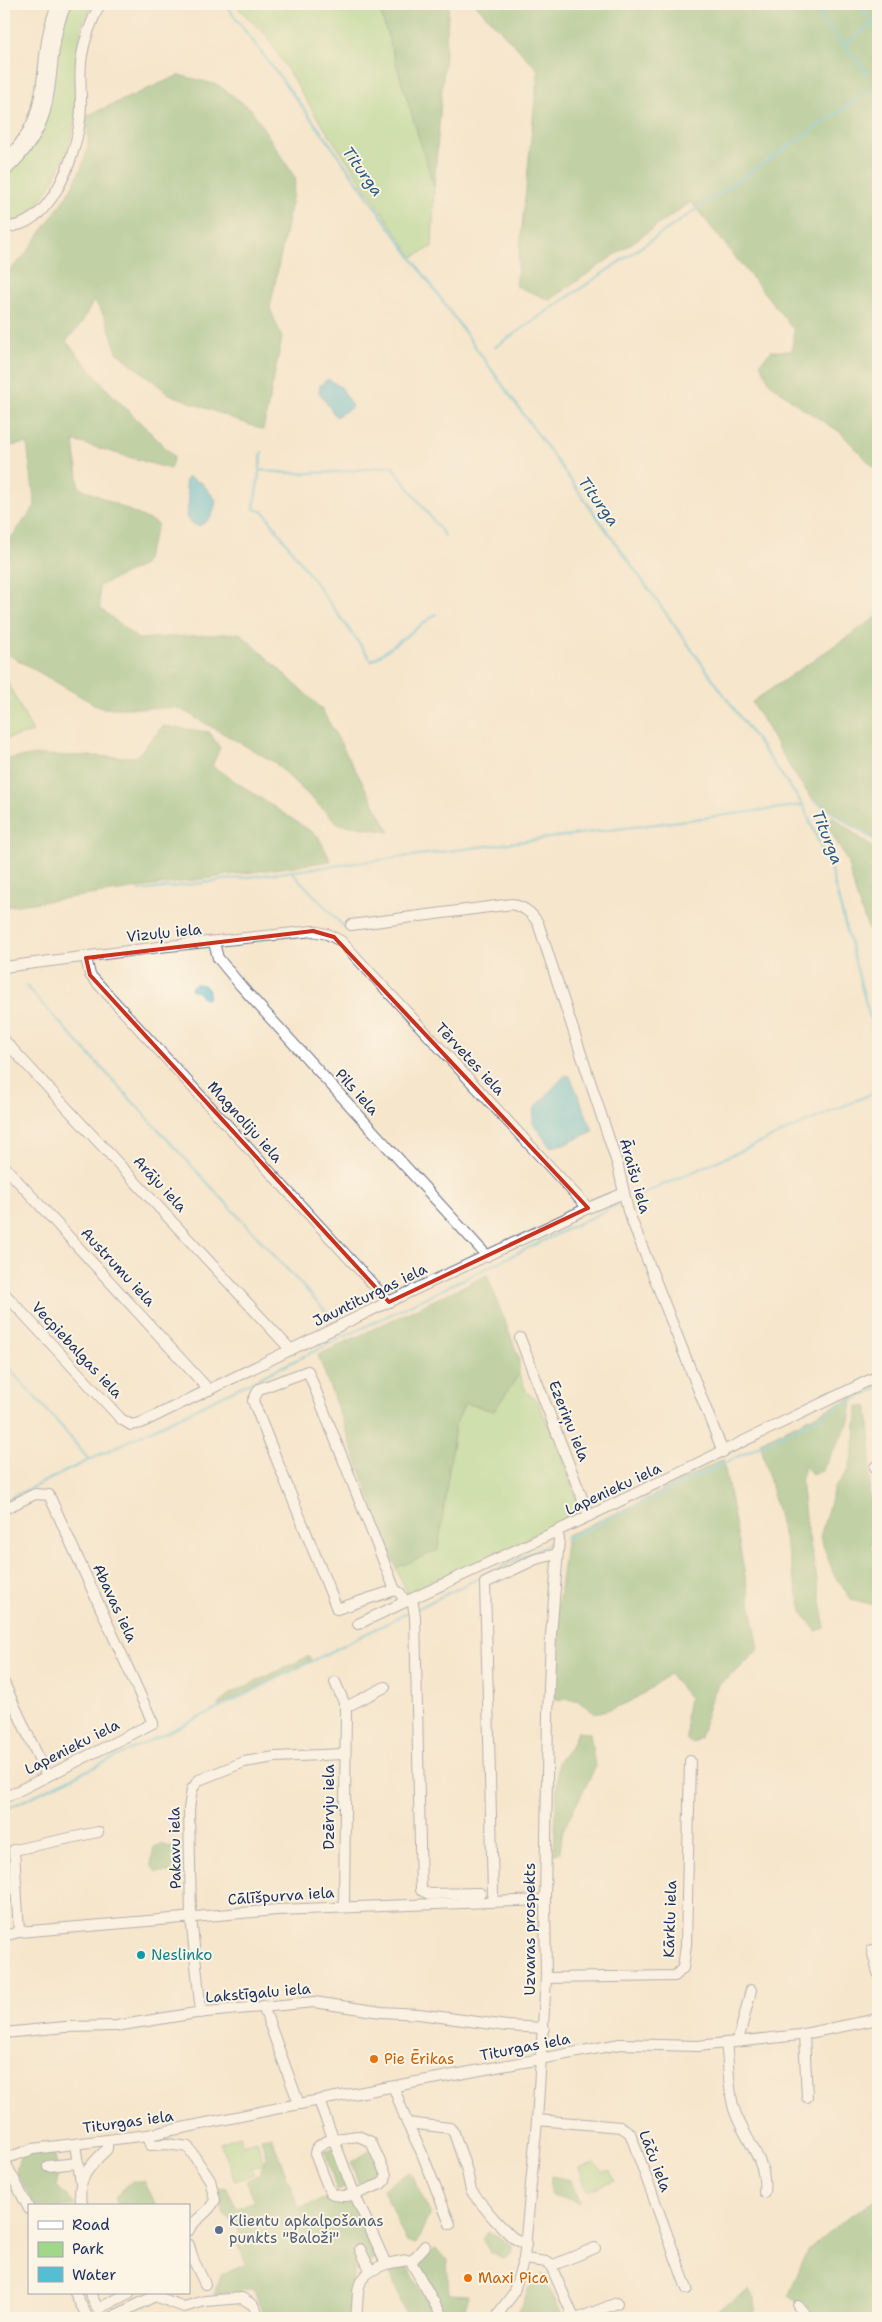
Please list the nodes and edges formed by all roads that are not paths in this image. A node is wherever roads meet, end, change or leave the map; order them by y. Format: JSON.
{"nodes":[{"id":1,"x":62,"y":4,"type":"edge"},
{"id":2,"x":100,"y":4,"type":"edge"},
{"id":3,"x":4,"y":167,"type":"edge"},
{"id":4,"x":4,"y":227,"type":"edge"},
{"id":5,"x":351,"y":926,"type":"dead end"},
{"id":6,"x":327,"y":934,"type":"joint"},
{"id":7,"x":214,"y":942,"type":"junction"},
{"id":8,"x":86,"y":958,"type":"junction"},
{"id":9,"x":4,"y":967,"type":"edge"},
{"id":10,"x":4,"y":1040,"type":"edge"},
{"id":11,"x":4,"y":1166,"type":"edge"},
{"id":12,"x":624,"y":1193,"type":"junction"},
{"id":13,"x":588,"y":1208,"type":"junction"},
{"id":14,"x":487,"y":1256,"type":"junction"},
{"id":15,"x":4,"y":1294,"type":"edge"},
{"id":16,"x":389,"y":1302,"type":"junction"},
{"id":17,"x":520,"y":1338,"type":"dead end"},
{"id":18,"x":291,"y":1350,"type":"junction"},
{"id":19,"x":878,"y":1376,"type":"edge"},
{"id":20,"x":209,"y":1390,"type":"junction"},
{"id":21,"x":130,"y":1425,"type":"joint"},
{"id":22,"x":723,"y":1452,"type":"junction"},
{"id":23,"x":4,"y":1510,"type":"edge"},
{"id":24,"x":589,"y":1516,"type":"junction"},
{"id":25,"x":557,"y":1532,"type":"junction"},
{"id":26,"x":557,"y":1554,"type":"junction"},
{"id":27,"x":395,"y":1590,"type":"junction"},
{"id":28,"x":409,"y":1601,"type":"junction"},
{"id":29,"x":358,"y":1624,"type":"dead end"},
{"id":30,"x":335,"y":1682,"type":"dead end"},
{"id":31,"x":4,"y":1683,"type":"edge"},
{"id":32,"x":385,"y":1687,"type":"dead end"},
{"id":33,"x":346,"y":1707,"type":"junction"},
{"id":34,"x":153,"y":1723,"type":"joint"},
{"id":35,"x":344,"y":1754,"type":"junction"},
{"id":36,"x":690,"y":1761,"type":"dead end"},
{"id":37,"x":47,"y":1776,"type":"junction"},
{"id":38,"x":4,"y":1798,"type":"edge"},
{"id":39,"x":98,"y":1832,"type":"dead end"},
{"id":40,"x":480,"y":1893,"type":"dead end"},
{"id":41,"x":493,"y":1894,"type":"dead end"},
{"id":42,"x":545,"y":1900,"type":"junction"},
{"id":43,"x":344,"y":1907,"type":"junction"},
{"id":44,"x":191,"y":1917,"type":"junction"},
{"id":45,"x":19,"y":1932,"type":"junction"},
{"id":46,"x":4,"y":1936,"type":"edge"},
{"id":47,"x":872,"y":1950,"type":"dead end"},
{"id":48,"x":878,"y":1973,"type":"edge"},
{"id":49,"x":546,"y":1978,"type":"junction"},
{"id":50,"x":751,"y":1990,"type":"dead end"},
{"id":51,"x":263,"y":2006,"type":"junction"},
{"id":52,"x":201,"y":2013,"type":"junction"},
{"id":53,"x":878,"y":2019,"type":"edge"},
{"id":54,"x":544,"y":2028,"type":"junction"},
{"id":55,"x":4,"y":2034,"type":"edge"},
{"id":56,"x":804,"y":2034,"type":"junction"},
{"id":57,"x":738,"y":2041,"type":"junction"},
{"id":58,"x":726,"y":2042,"type":"junction"},
{"id":59,"x":541,"y":2060,"type":"junction"},
{"id":60,"x":394,"y":2088,"type":"junction"},
{"id":61,"x":807,"y":2098,"type":"dead end"},
{"id":62,"x":319,"y":2101,"type":"junction"},
{"id":63,"x":299,"y":2104,"type":"junction"},
{"id":64,"x":537,"y":2120,"type":"junction"},
{"id":65,"x":407,"y":2123,"type":"junction"},
{"id":66,"x":182,"y":2129,"type":"junction"},
{"id":67,"x":148,"y":2135,"type":"junction"},
{"id":68,"x":334,"y":2139,"type":"junction"},
{"id":69,"x":107,"y":2141,"type":"junction"},
{"id":70,"x":75,"y":2145,"type":"junction"},
{"id":71,"x":188,"y":2147,"type":"junction"},
{"id":72,"x":4,"y":2160,"type":"edge"},
{"id":73,"x":78,"y":2163,"type":"junction"},
{"id":74,"x":48,"y":2166,"type":"dead end"},
{"id":75,"x":81,"y":2182,"type":"junction"},
{"id":76,"x":764,"y":2192,"type":"dead end"},
{"id":77,"x":354,"y":2193,"type":"junction"},
{"id":78,"x":82,"y":2204,"type":"edge"},
{"id":79,"x":28,"y":2207,"type":"edge"},
{"id":80,"x":450,"y":2224,"type":"dead end"},
{"id":81,"x":190,"y":2226,"type":"edge"},
{"id":82,"x":526,"y":2245,"type":"junction"},
{"id":83,"x":425,"y":2246,"type":"dead end"},
{"id":84,"x":595,"y":2248,"type":"dead end"},
{"id":85,"x":360,"y":2249,"type":"dead end"},
{"id":86,"x":524,"y":2259,"type":"junction"},
{"id":87,"x":191,"y":2261,"type":"edge"},
{"id":88,"x":411,"y":2262,"type":"junction"},
{"id":89,"x":386,"y":2264,"type":"junction"},
{"id":90,"x":551,"y":2266,"type":"junction"},
{"id":91,"x":370,"y":2270,"type":"junction"},
{"id":92,"x":205,"y":2284,"type":"dead end"},
{"id":93,"x":687,"y":2289,"type":"dead end"},
{"id":94,"x":76,"y":2294,"type":"edge"},
{"id":95,"x":90,"y":2294,"type":"edge"},
{"id":96,"x":127,"y":2294,"type":"edge"},
{"id":97,"x":133,"y":2294,"type":"edge"},
{"id":98,"x":156,"y":2295,"type":"edge"},
{"id":99,"x":617,"y":2303,"type":"dead end"},
{"id":100,"x":138,"y":2304,"type":"junction"},
{"id":101,"x":798,"y":2306,"type":"dead end"},
{"id":102,"x":88,"y":2318,"type":"edge"},
{"id":103,"x":110,"y":2318,"type":"edge"},
{"id":104,"x":260,"y":2318,"type":"edge"},
{"id":105,"x":356,"y":2318,"type":"edge"},
{"id":106,"x":443,"y":2318,"type":"edge"},
{"id":107,"x":495,"y":2318,"type":"edge"},
{"id":108,"x":574,"y":2318,"type":"edge"},
{"id":109,"x":579,"y":2318,"type":"edge"},
{"id":110,"x":808,"y":2318,"type":"edge"}],
"edges":[{"from":1,"to":3,"type":"highway"},
{"from":2,"to":4,"type":"street"},
{"from":5,"to":12,"type":"street","name":"Āraišu iela"},
{"from":6,"to":7,"type":"street","name":"Vizuļu iela"},
{"from":6,"to":13,"type":"street","name":"Tērvetes iela"},
{"from":7,"to":8,"type":"street","name":"Vizuļu iela"},
{"from":7,"to":14,"type":"street","name":"Pils iela"},
{"from":8,"to":9,"type":"street","name":"Vizuļu iela"},
{"from":8,"to":16,"type":"street","name":"Magnoliju iela"},
{"from":10,"to":18,"type":"street","name":"Arāju iela"},
{"from":11,"to":20,"type":"street","name":"Austrumu iela"},
{"from":12,"to":13,"type":"street","name":"Jauntiturgas iela"},
{"from":12,"to":22,"type":"street","name":"Āraišu iela"},
{"from":13,"to":14,"type":"street","name":"Jauntiturgas iela"},
{"from":14,"to":16,"type":"street","name":"Jauntiturgas iela"},
{"from":15,"to":21,"type":"street","name":"Vecpiebalgas iela"},
{"from":16,"to":18,"type":"street","name":"Jauntiturgas iela"},
{"from":17,"to":24,"type":"street","name":"Ezeriņu iela"},
{"from":18,"to":20,"type":"street","name":"Jauntiturgas iela"},
{"from":19,"to":22,"type":"street","name":"Lapenieku iela"},
{"from":20,"to":21,"type":"street","name":"Jauntiturgas iela"},
{"from":22,"to":24,"type":"street","name":"Lapenieku iela"},
{"from":23,"to":34,"type":"street","name":"Abavas iela"},
{"from":24,"to":25,"type":"street","name":"Lapenieku iela"},
{"from":25,"to":26,"type":"street","name":"Uzvaras prospekts"},
{"from":25,"to":28,"type":"street","name":"Lapenieku iela"},
{"from":26,"to":41,"type":"street"},
{"from":26,"to":42,"type":"street","name":"Uzvaras prospekts"},
{"from":27,"to":27,"type":"street"},
{"from":27,"to":28,"type":"street"},
{"from":28,"to":29,"type":"street","name":"Lapenieku iela"},
{"from":28,"to":40,"type":"street"},
{"from":30,"to":33,"type":"street","name":"Dzērvju iela"},
{"from":31,"to":37,"type":"street"},
{"from":32,"to":33,"type":"street"},
{"from":33,"to":35,"type":"street","name":"Dzērvju iela"},
{"from":34,"to":37,"type":"street","name":"Lapenieku iela"},
{"from":35,"to":43,"type":"street","name":"Dzērvju iela"},
{"from":35,"to":44,"type":"street","name":"Pakavu iela"},
{"from":36,"to":49,"type":"street","name":"Kārklu iela"},
{"from":37,"to":38,"type":"street","name":"Lapenieku iela"},
{"from":39,"to":45,"type":"street"},
{"from":42,"to":43,"type":"street","name":"Cālīšpurva iela"},
{"from":42,"to":49,"type":"street","name":"Uzvaras prospekts"},
{"from":43,"to":44,"type":"street","name":"Cālīšpurva iela"},
{"from":44,"to":45,"type":"street","name":"Cālīšpurva iela"},
{"from":44,"to":52,"type":"street","name":"Pakavu iela"},
{"from":45,"to":46,"type":"street","name":"Cālīšpurva iela"},
{"from":47,"to":48,"type":"street"},
{"from":49,"to":54,"type":"street","name":"Uzvaras prospekts"},
{"from":50,"to":57,"type":"street"},
{"from":51,"to":52,"type":"street","name":"Lakstīgalu iela"},
{"from":51,"to":54,"type":"street","name":"Lakstīgalu iela"},
{"from":51,"to":63,"type":"street"},
{"from":52,"to":55,"type":"street","name":"Lakstīgalu iela"},
{"from":53,"to":56,"type":"street","name":"Titurgas iela"},
{"from":54,"to":59,"type":"street","name":"Uzvaras prospekts"},
{"from":56,"to":57,"type":"street","name":"Titurgas iela"},
{"from":56,"to":61,"type":"street"},
{"from":57,"to":58,"type":"street","name":"Titurgas iela"},
{"from":58,"to":59,"type":"street","name":"Titurgas iela"},
{"from":58,"to":76,"type":"street"},
{"from":59,"to":60,"type":"street","name":"Titurgas iela"},
{"from":59,"to":64,"type":"street","name":"Uzvaras prospekts"},
{"from":60,"to":62,"type":"street","name":"Titurgas iela"},
{"from":60,"to":65,"type":"street"},
{"from":62,"to":63,"type":"street","name":"Titurgas iela"},
{"from":62,"to":68,"type":"street"},
{"from":63,"to":66,"type":"street","name":"Titurgas iela"},
{"from":64,"to":82,"type":"street","name":"Uzvaras prospekts"},
{"from":64,"to":93,"type":"street","name":"Lāču iela"},
{"from":65,"to":80,"type":"street"},
{"from":65,"to":82,"type":"street"},
{"from":66,"to":67,"type":"street","name":"Titurgas iela"},
{"from":66,"to":71,"type":"street"},
{"from":67,"to":69,"type":"street","name":"Titurgas iela"},
{"from":67,"to":71,"type":"street"},
{"from":68,"to":77,"type":"street"},
{"from":68,"to":77,"type":"street"},
{"from":68,"to":77,"type":"street"},
{"from":69,"to":70,"type":"street","name":"Titurgas iela"},
{"from":69,"to":75,"type":"street"},
{"from":70,"to":72,"type":"street","name":"Titurgas iela"},
{"from":70,"to":73,"type":"street"},
{"from":71,"to":81,"type":"street"},
{"from":72,"to":79,"type":"street"},
{"from":73,"to":74,"type":"street"},
{"from":73,"to":75,"type":"street"},
{"from":75,"to":78,"type":"street"},
{"from":77,"to":89,"type":"street"},
{"from":82,"to":86,"type":"street","name":"Uzvaras prospekts"},
{"from":83,"to":88,"type":"street"},
{"from":84,"to":90,"type":"street"},
{"from":85,"to":91,"type":"street"},
{"from":86,"to":90,"type":"street"},
{"from":86,"to":107,"type":"street","name":"Uzvaras prospekts"},
{"from":87,"to":92,"type":"street"},
{"from":88,"to":89,"type":"street"},
{"from":88,"to":106,"type":"street"},
{"from":89,"to":91,"type":"street"},
{"from":90,"to":108,"type":"street"},
{"from":91,"to":105,"type":"street"},
{"from":94,"to":102,"type":"street"},
{"from":95,"to":96,"type":"street"},
{"from":97,"to":100,"type":"street"},
{"from":98,"to":100,"type":"street"},
{"from":98,"to":104,"type":"street"},
{"from":99,"to":109,"type":"street"},
{"from":100,"to":103,"type":"street"},
{"from":101,"to":110,"type":"street"}]}
